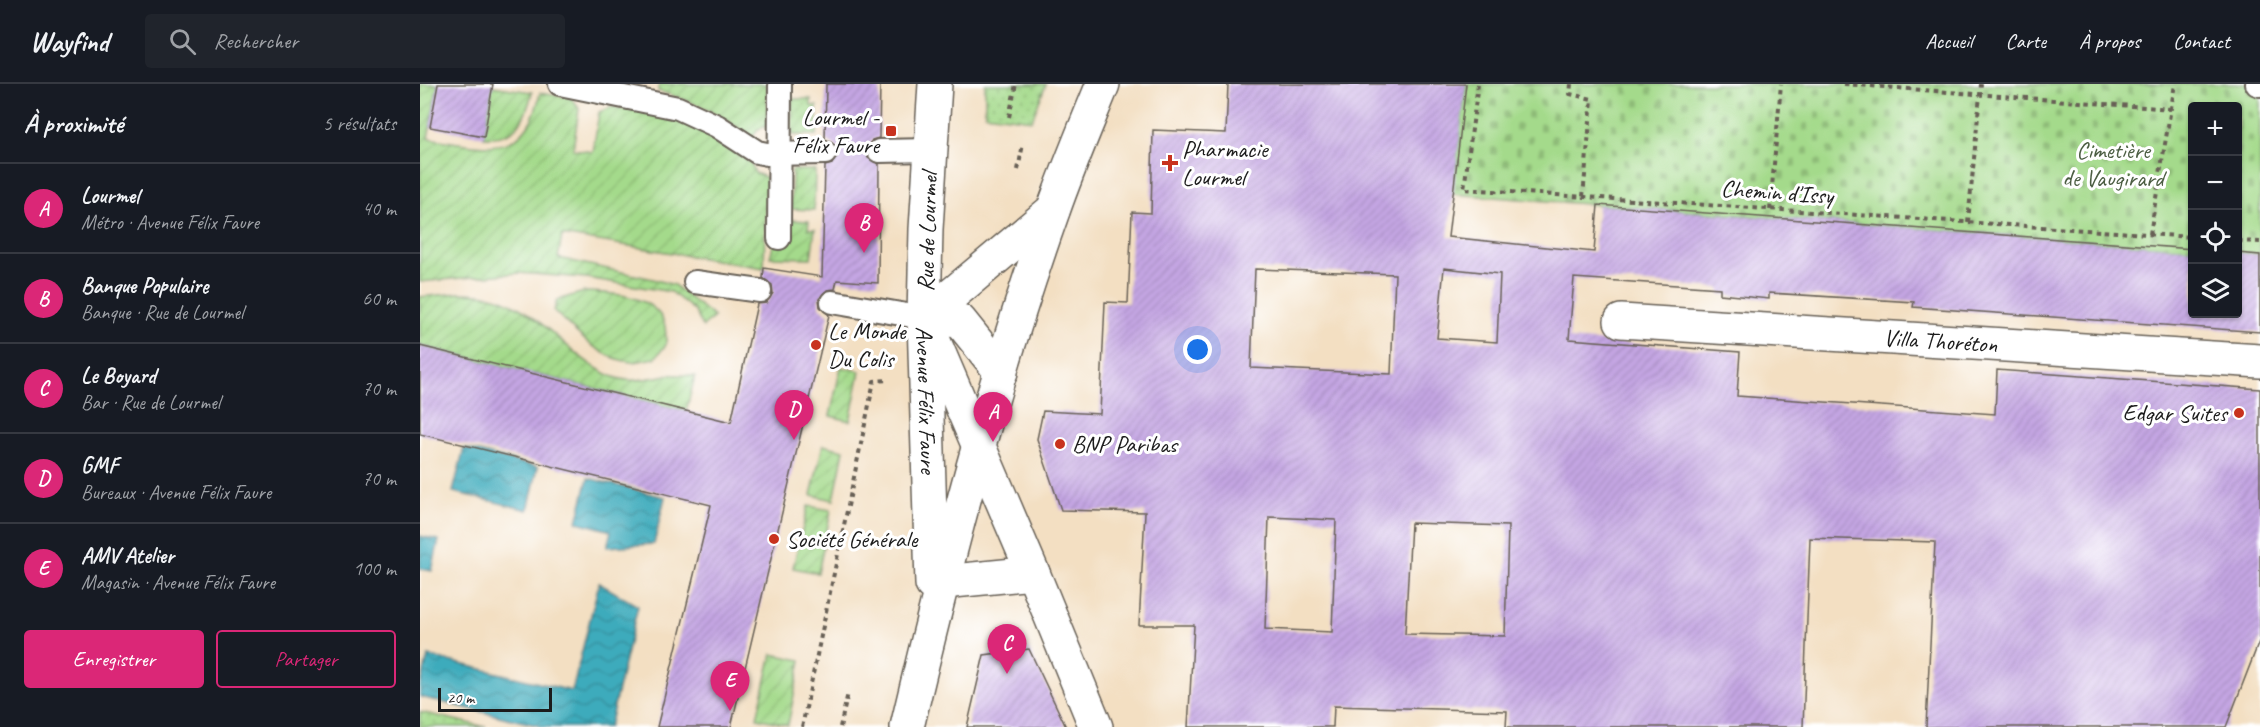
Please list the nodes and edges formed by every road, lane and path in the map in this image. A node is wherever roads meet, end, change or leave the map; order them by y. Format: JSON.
{"nodes":[{"id":1,"x":560,"y":84,"type":"edge"},
{"id":2,"x":780,"y":84,"type":"edge"},
{"id":3,"x":935,"y":84,"type":"edge"},
{"id":4,"x":1016,"y":84,"type":"edge"},
{"id":5,"x":1103,"y":84,"type":"edge"},
{"id":6,"x":1478,"y":84,"type":"edge"},
{"id":7,"x":1571,"y":84,"type":"edge"},
{"id":8,"x":1781,"y":84,"type":"edge"},
{"id":9,"x":1844,"y":84,"type":"edge"},
{"id":10,"x":1981,"y":84,"type":"edge"},
{"id":11,"x":2175,"y":84,"type":"edge"},
{"id":12,"x":1981,"y":95,"type":"junction"},
{"id":13,"x":2171,"y":109,"type":"junction"},
{"id":14,"x":1009,"y":117,"type":"dead end"},
{"id":15,"x":1023,"y":144,"type":"dead end"},
{"id":16,"x":931,"y":150,"type":"junction"},
{"id":17,"x":879,"y":152,"type":"dead end"},
{"id":18,"x":825,"y":153,"type":"dead end"},
{"id":19,"x":779,"y":154,"type":"junction"},
{"id":20,"x":1018,"y":170,"type":"dead end"},
{"id":21,"x":1583,"y":197,"type":"junction"},
{"id":22,"x":1053,"y":210,"type":"junction"},
{"id":23,"x":1770,"y":210,"type":"junction"},
{"id":24,"x":1968,"y":222,"type":"junction"},
{"id":25,"x":2150,"y":234,"type":"junction"},
{"id":26,"x":2188,"y":237,"type":"edge"},
{"id":27,"x":779,"y":238,"type":"dead end"},
{"id":28,"x":2242,"y":241,"type":"edge"},
{"id":29,"x":2260,"y":242,"type":"edge"},
{"id":30,"x":695,"y":282,"type":"dead end"},
{"id":31,"x":760,"y":291,"type":"dead end"},
{"id":32,"x":832,"y":302,"type":"dead end"},
{"id":33,"x":924,"y":318,"type":"junction"},
{"id":34,"x":1621,"y":321,"type":"dead end"},
{"id":35,"x":2260,"y":361,"type":"edge"},
{"id":36,"x":1001,"y":372,"type":"junction"},
{"id":37,"x":889,"y":380,"type":"dead end"},
{"id":38,"x":980,"y":449,"type":"junction"},
{"id":39,"x":1033,"y":573,"type":"junction"},
{"id":40,"x":943,"y":582,"type":"junction"},
{"id":41,"x":933,"y":615,"type":"junction"},
{"id":42,"x":848,"y":693,"type":"dead end"},
{"id":43,"x":802,"y":727,"type":"edge"},
{"id":44,"x":840,"y":727,"type":"edge"},
{"id":45,"x":907,"y":727,"type":"edge"},
{"id":46,"x":1096,"y":727,"type":"edge"}],
"edges":[{"from":1,"to":19,"type":"lane"},
{"from":2,"to":19,"type":"lane"},
{"from":3,"to":16,"type":"street","name":"Rue de Lourmel"},
{"from":4,"to":14,"type":"path"},
{"from":5,"to":22,"type":"street","name":"Avenue Félix Faure"},
{"from":6,"to":21,"type":"path","name":"Chemin d'Issy"},
{"from":7,"to":21,"type":"path"},
{"from":8,"to":23,"type":"path"},
{"from":9,"to":12,"type":"path"},
{"from":10,"to":12,"type":"path"},
{"from":11,"to":13,"type":"path"},
{"from":12,"to":13,"type":"path"},
{"from":12,"to":24,"type":"path"},
{"from":13,"to":25,"type":"path"},
{"from":15,"to":20,"type":"path"},
{"from":16,"to":17,"type":"lane"},
{"from":16,"to":33,"type":"street","name":"Rue de Lourmel"},
{"from":18,"to":19,"type":"lane"},
{"from":19,"to":27,"type":"lane"},
{"from":21,"to":23,"type":"path","name":"Chemin d'Issy"},
{"from":22,"to":33,"type":"street","name":"Avenue Félix Faure"},
{"from":22,"to":36,"type":"street","name":"Avenue Félix Faure"},
{"from":23,"to":24,"type":"path","name":"Chemin d'Issy"},
{"from":24,"to":25,"type":"path","name":"Chemin d'Issy"},
{"from":25,"to":26,"type":"path","name":"Chemin d'Issy"},
{"from":28,"to":29,"type":"path"},
{"from":30,"to":31,"type":"lane"},
{"from":32,"to":33,"type":"lane"},
{"from":33,"to":36,"type":"street"},
{"from":33,"to":38,"type":"street","name":"Rue de Lourmel"},
{"from":33,"to":41,"type":"street","name":"Avenue Félix Faure"},
{"from":34,"to":35,"type":"street","name":"Villa Thoréton"},
{"from":36,"to":38,"type":"street","name":"Avenue Félix Faure"},
{"from":37,"to":43,"type":"path"},
{"from":38,"to":39,"type":"street","name":"Rue de Lourmel"},
{"from":38,"to":40,"type":"street","name":"Avenue Félix Faure"},
{"from":39,"to":40,"type":"street"},
{"from":39,"to":46,"type":"street","name":"Rue de Lourmel"},
{"from":40,"to":41,"type":"street","name":"Avenue Félix Faure"},
{"from":41,"to":45,"type":"street","name":"Avenue Félix Faure"},
{"from":42,"to":44,"type":"path"}]}
